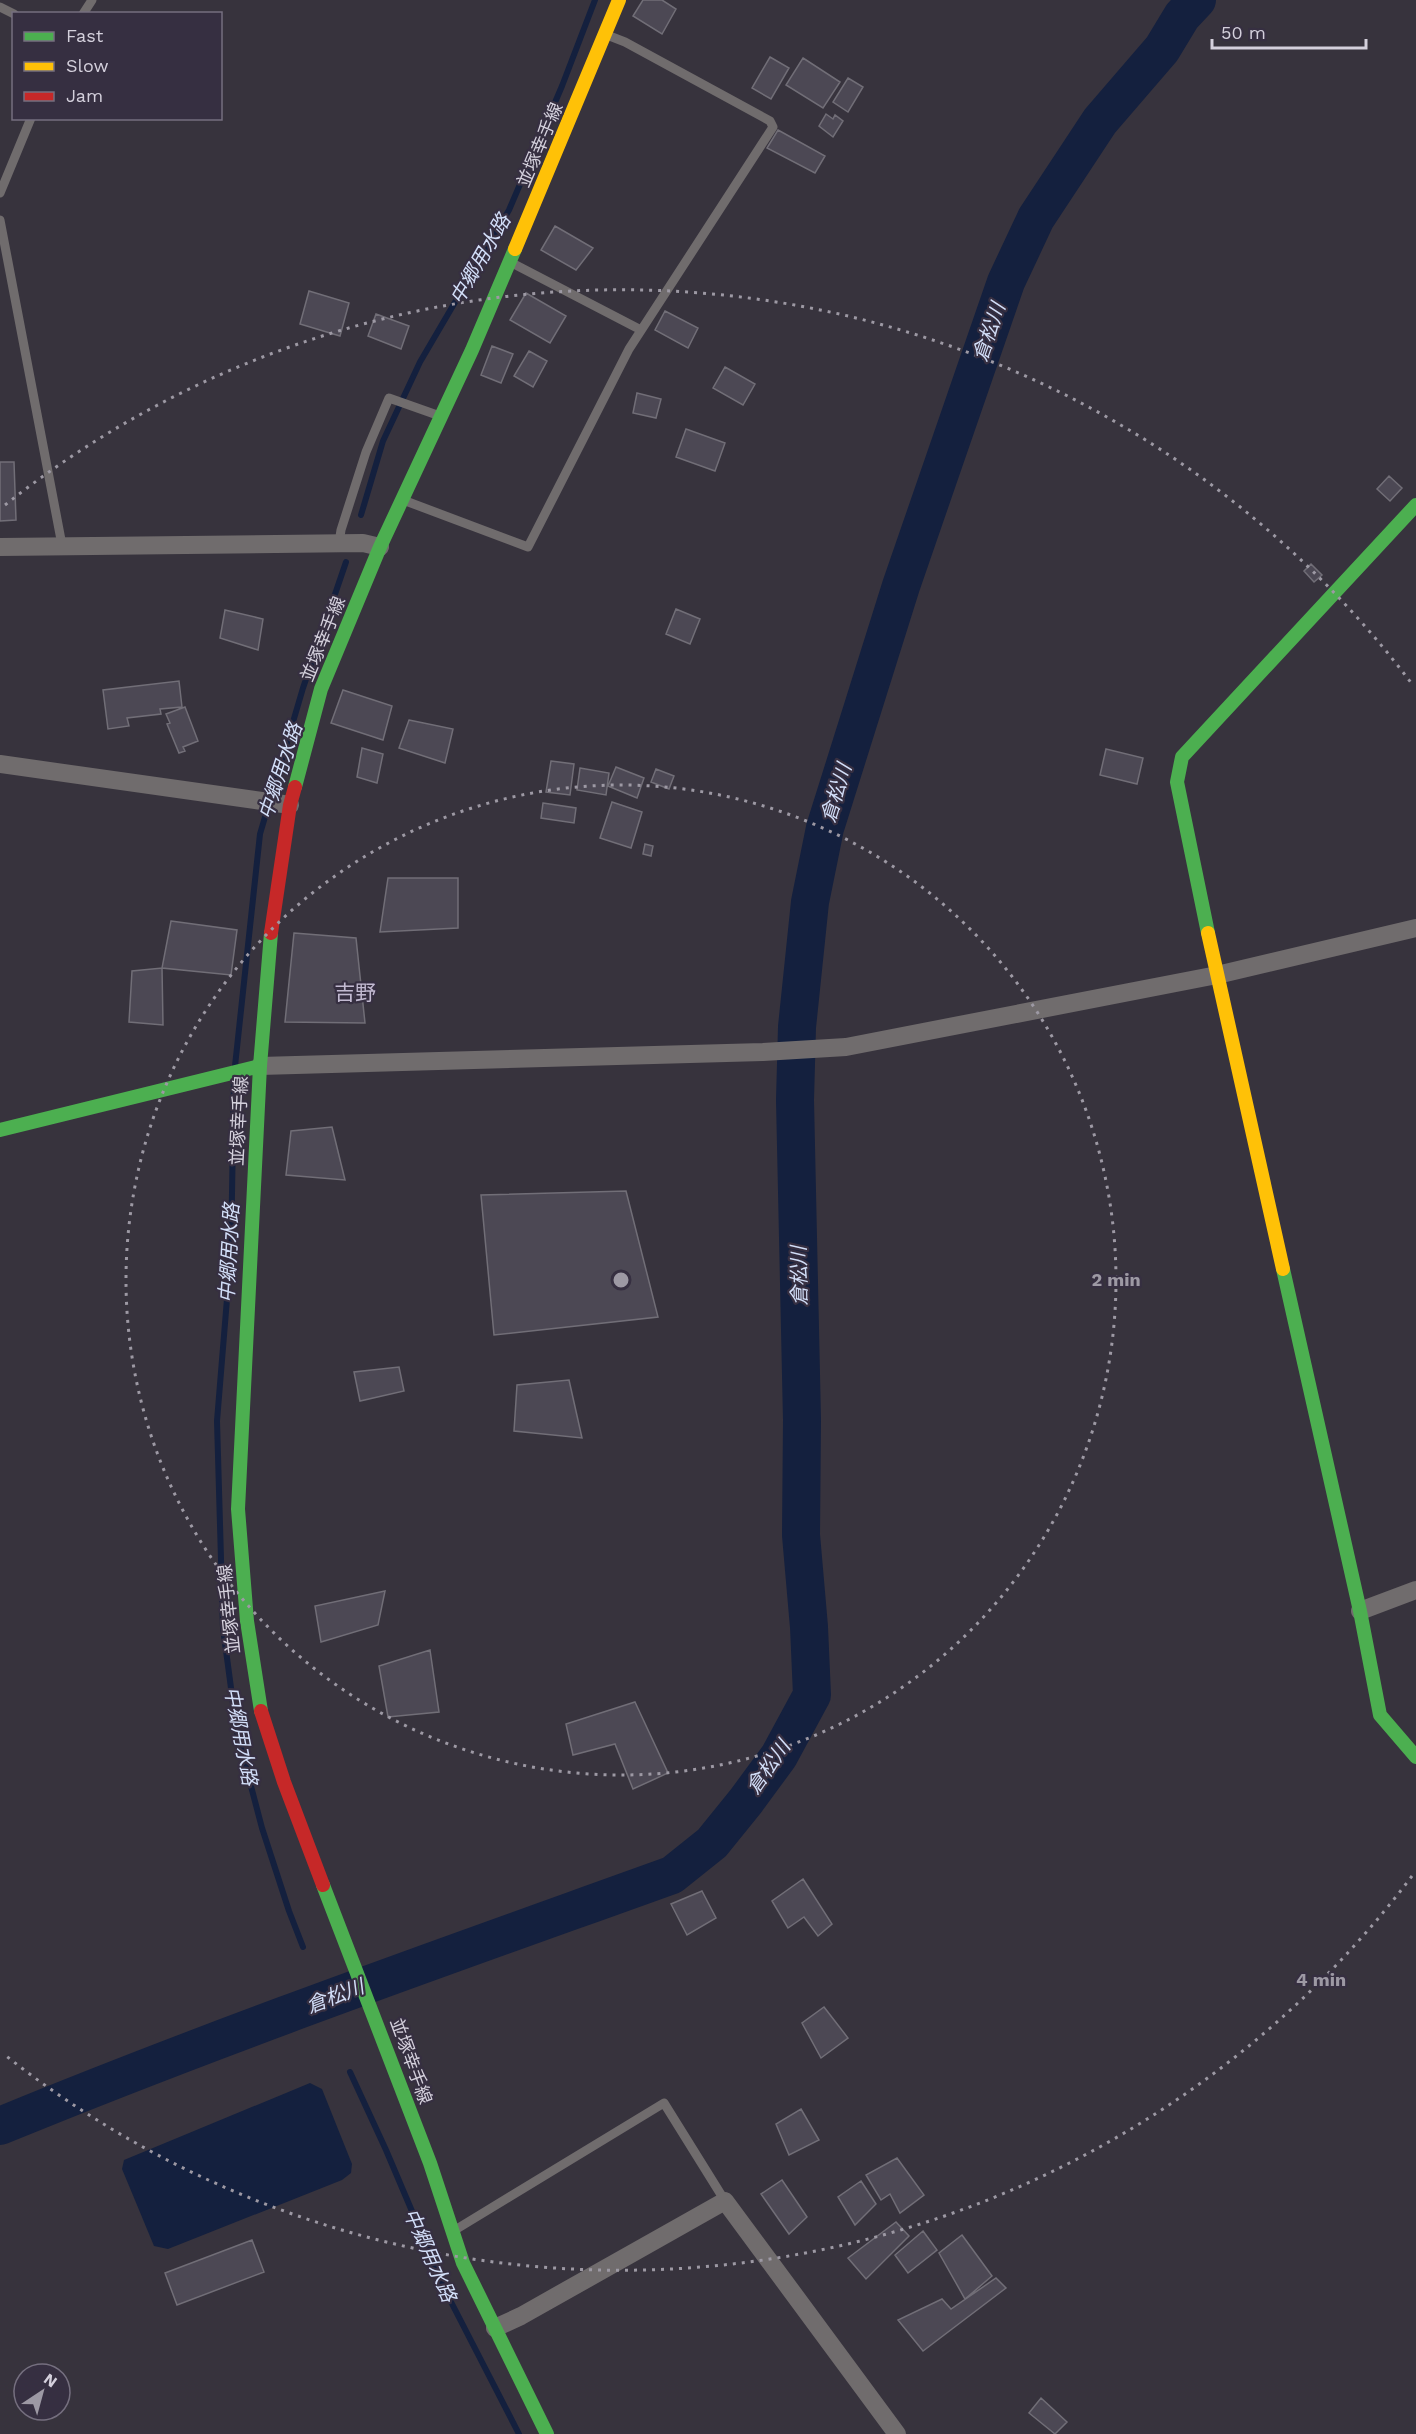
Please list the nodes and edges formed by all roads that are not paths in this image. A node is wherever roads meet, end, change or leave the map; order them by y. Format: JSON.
{"nodes":[{"id":1,"x":619,"y":0,"type":"edge"},
{"id":2,"x":605,"y":35,"type":"junction"},
{"id":3,"x":30,"y":120,"type":"edge"},
{"id":4,"x":0,"y":194,"type":"edge"},
{"id":5,"x":0,"y":220,"type":"edge"},
{"id":6,"x":510,"y":262,"type":"junction"},
{"id":7,"x":641,"y":330,"type":"junction"},
{"id":8,"x":441,"y":416,"type":"junction"},
{"id":9,"x":402,"y":500,"type":"junction"},
{"id":10,"x":1416,"y":505,"type":"edge"},
{"id":11,"x":339,"y":543,"type":"junction"},
{"id":12,"x":62,"y":545,"type":"junction"},
{"id":13,"x":0,"y":547,"type":"edge"},
{"id":14,"x":380,"y":547,"type":"junction"},
{"id":15,"x":0,"y":764,"type":"edge"},
{"id":16,"x":290,"y":804,"type":"junction"},
{"id":17,"x":1416,"y":928,"type":"edge"},
{"id":18,"x":1217,"y":975,"type":"junction"},
{"id":19,"x":260,"y":1066,"type":"junction"},
{"id":20,"x":0,"y":1130,"type":"edge"},
{"id":21,"x":1416,"y":1590,"type":"edge"},
{"id":22,"x":1360,"y":1611,"type":"junction"},
{"id":23,"x":1416,"y":1757,"type":"edge"},
{"id":24,"x":724,"y":2201,"type":"junction"},
{"id":25,"x":453,"y":2231,"type":"junction"},
{"id":26,"x":495,"y":2328,"type":"junction"},
{"id":27,"x":548,"y":2434,"type":"edge"},
{"id":28,"x":897,"y":2434,"type":"edge"}],
"edges":[{"from":1,"to":2,"type":"main road","name":"並塚幸手線"},
{"from":2,"to":6,"type":"main road","name":"並塚幸手線"},
{"from":2,"to":7,"type":"lane"},
{"from":3,"to":4,"type":"lane"},
{"from":5,"to":12,"type":"lane"},
{"from":6,"to":7,"type":"lane"},
{"from":6,"to":8,"type":"main road","name":"並塚幸手線"},
{"from":7,"to":9,"type":"lane"},
{"from":8,"to":9,"type":"main road","name":"並塚幸手線"},
{"from":8,"to":11,"type":"lane"},
{"from":9,"to":14,"type":"main road","name":"並塚幸手線"},
{"from":10,"to":18,"type":"main road"},
{"from":11,"to":12,"type":"street"},
{"from":11,"to":14,"type":"street"},
{"from":12,"to":13,"type":"street"},
{"from":14,"to":16,"type":"main road","name":"並塚幸手線"},
{"from":15,"to":16,"type":"street"},
{"from":16,"to":19,"type":"main road","name":"並塚幸手線"},
{"from":17,"to":18,"type":"street"},
{"from":18,"to":19,"type":"street"},
{"from":18,"to":22,"type":"main road"},
{"from":19,"to":20,"type":"main road"},
{"from":19,"to":25,"type":"main road","name":"並塚幸手線"},
{"from":21,"to":22,"type":"street"},
{"from":22,"to":23,"type":"main road"},
{"from":24,"to":25,"type":"lane"},
{"from":24,"to":26,"type":"street"},
{"from":24,"to":28,"type":"street"},
{"from":25,"to":26,"type":"main road","name":"並塚幸手線"},
{"from":26,"to":27,"type":"main road","name":"並塚幸手線"}]}
